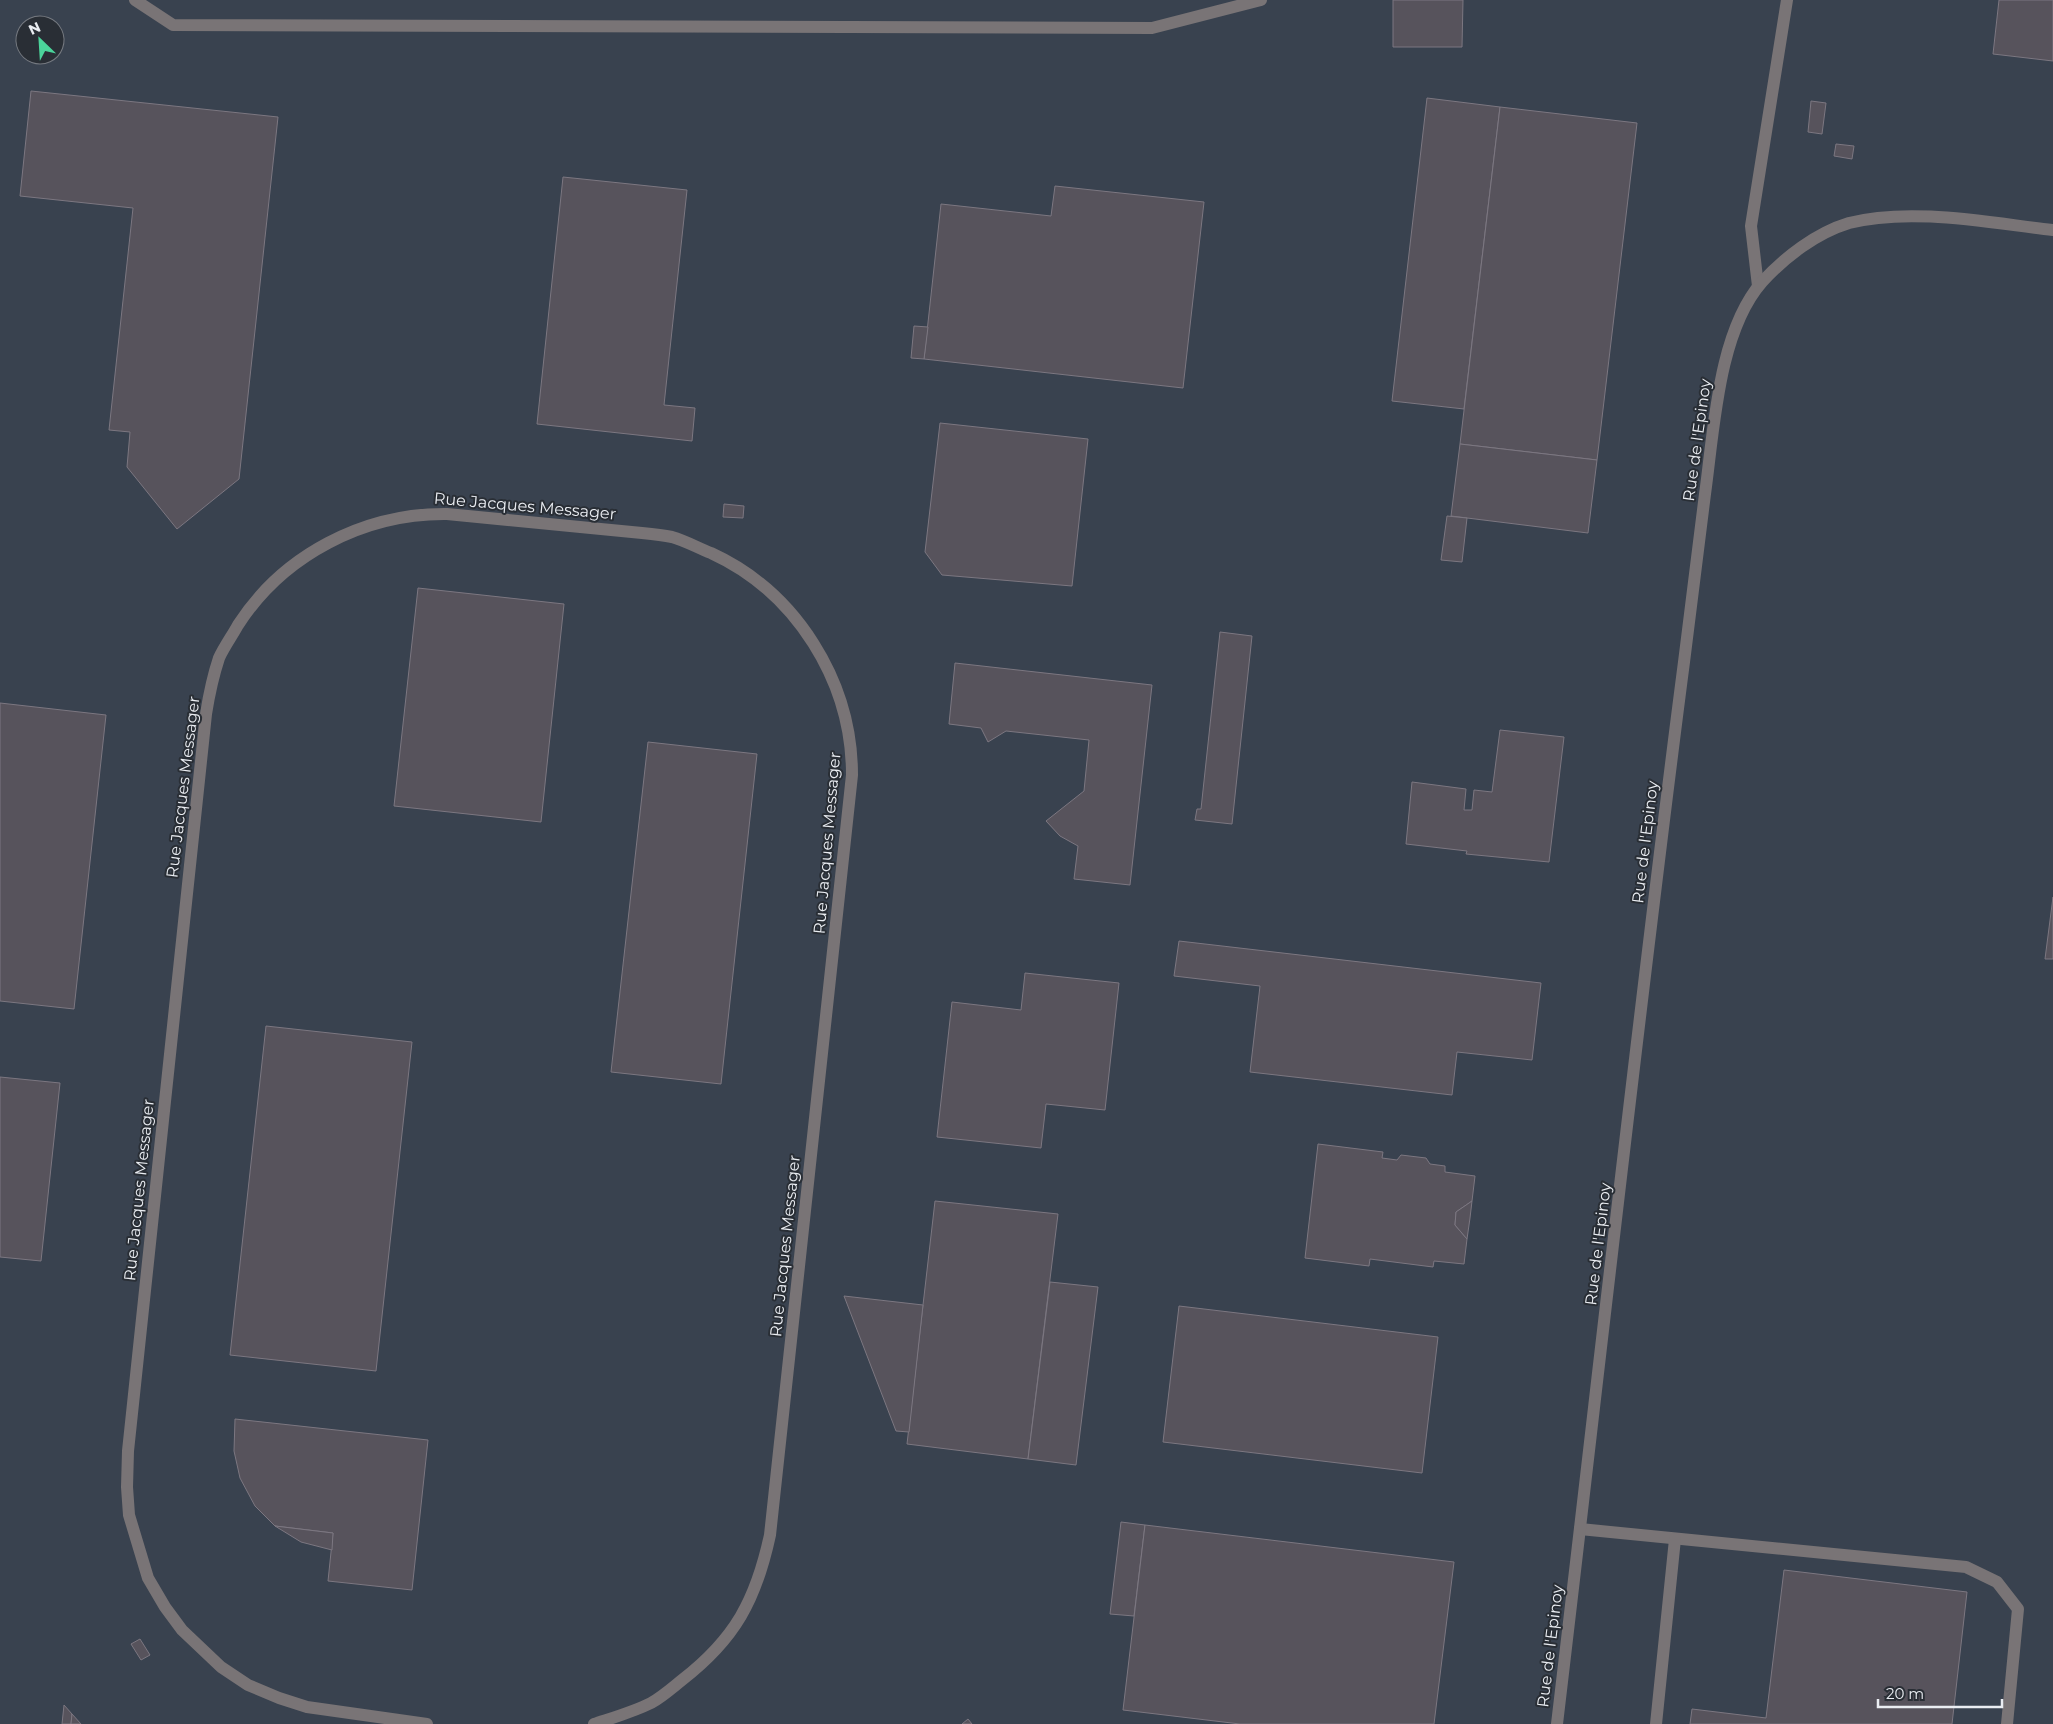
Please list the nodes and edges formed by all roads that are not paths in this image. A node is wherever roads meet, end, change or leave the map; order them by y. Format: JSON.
{"nodes":[{"id":1,"x":135,"y":0,"type":"edge"},
{"id":2,"x":1261,"y":0,"type":"edge"},
{"id":3,"x":1788,"y":0,"type":"edge"},
{"id":4,"x":2053,"y":230,"type":"edge"},
{"id":5,"x":1758,"y":286,"type":"junction"},
{"id":6,"x":1580,"y":1529,"type":"junction"},
{"id":7,"x":1675,"y":1539,"type":"junction"},
{"id":8,"x":402,"y":1723,"type":"edge"},
{"id":9,"x":427,"y":1724,"type":"edge"},
{"id":10,"x":594,"y":1724,"type":"edge"},
{"id":11,"x":1557,"y":1724,"type":"edge"},
{"id":12,"x":1656,"y":1724,"type":"edge"},
{"id":13,"x":2007,"y":1724,"type":"edge"}],
"edges":[{"from":1,"to":2,"type":"street"},
{"from":3,"to":5,"type":"street"},
{"from":4,"to":5,"type":"street","name":"Rue de l'Epinoy"},
{"from":5,"to":6,"type":"street","name":"Rue de l'Epinoy"},
{"from":6,"to":7,"type":"street"},
{"from":6,"to":11,"type":"street","name":"Rue de l'Epinoy"},
{"from":7,"to":12,"type":"street"},
{"from":7,"to":13,"type":"street"},
{"from":8,"to":9,"type":"street","name":"Rue Jacques Messager"},
{"from":8,"to":10,"type":"street","name":"Rue Jacques Messager"}]}
